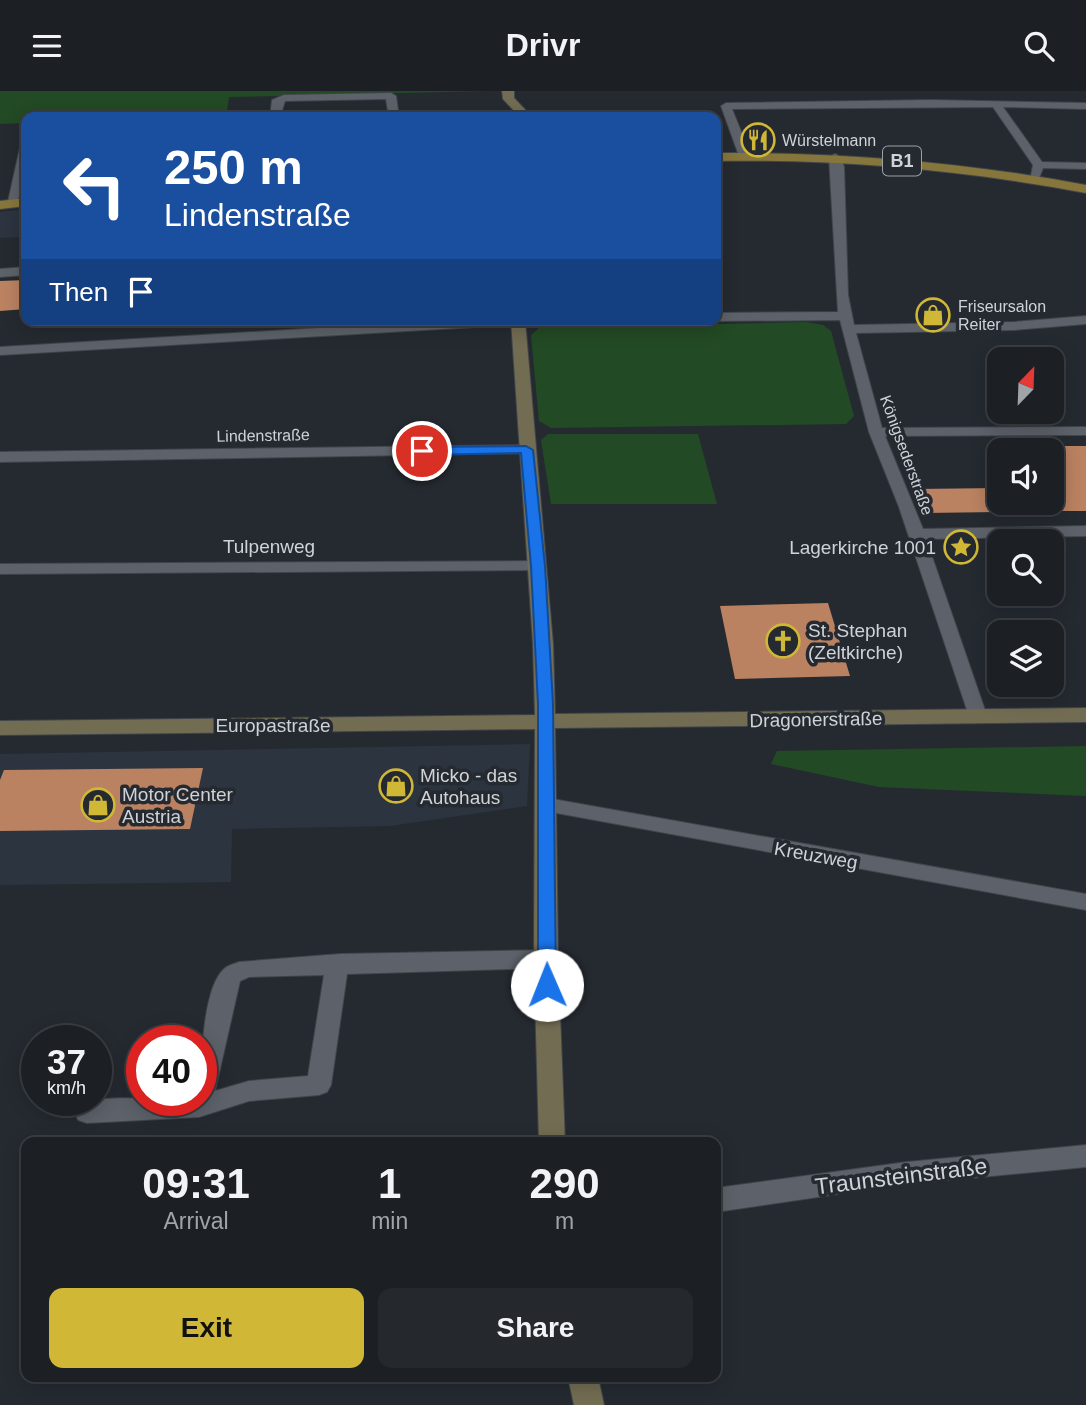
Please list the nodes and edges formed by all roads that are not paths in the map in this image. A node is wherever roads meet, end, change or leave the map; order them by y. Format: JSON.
{"nodes":[{"id":1,"x":508,"y":91,"type":"edge"},
{"id":2,"x":995,"y":103,"type":"junction"},
{"id":3,"x":1086,"y":106,"type":"edge"},
{"id":4,"x":276,"y":112,"type":"edge"},
{"id":5,"x":393,"y":112,"type":"edge"},
{"id":6,"x":521,"y":112,"type":"edge"},
{"id":7,"x":745,"y":156,"type":"junction"},
{"id":8,"x":721,"y":157,"type":"edge"},
{"id":9,"x":835,"y":157,"type":"junction"},
{"id":10,"x":21,"y":158,"type":"edge"},
{"id":11,"x":1039,"y":165,"type":"junction"},
{"id":12,"x":1086,"y":166,"type":"edge"},
{"id":13,"x":1034,"y":179,"type":"junction"},
{"id":14,"x":1086,"y":189,"type":"edge"},
{"id":15,"x":5,"y":205,"type":"edge"},
{"id":16,"x":21,"y":271,"type":"edge"},
{"id":17,"x":0,"y":273,"type":"edge"},
{"id":18,"x":721,"y":317,"type":"edge"},
{"id":19,"x":1086,"y":320,"type":"edge"},
{"id":20,"x":847,"y":323,"type":"junction"},
{"id":21,"x":418,"y":326,"type":"edge"},
{"id":22,"x":518,"y":326,"type":"edge"},
{"id":23,"x":0,"y":351,"type":"edge"},
{"id":24,"x":1086,"y":431,"type":"edge"},
{"id":25,"x":876,"y":432,"type":"junction"},
{"id":26,"x":526,"y":450,"type":"junction"},
{"id":27,"x":0,"y":457,"type":"edge"},
{"id":28,"x":1086,"y":531,"type":"edge"},
{"id":29,"x":917,"y":534,"type":"junction"},
{"id":30,"x":538,"y":566,"type":"junction"},
{"id":31,"x":0,"y":569,"type":"edge"},
{"id":32,"x":1086,"y":715,"type":"edge"},
{"id":33,"x":978,"y":716,"type":"junction"},
{"id":34,"x":546,"y":723,"type":"junction"},
{"id":35,"x":0,"y":728,"type":"edge"},
{"id":36,"x":547,"y":805,"type":"junction"},
{"id":37,"x":1086,"y":902,"type":"edge"},
{"id":38,"x":546,"y":959,"type":"junction"},
{"id":39,"x":340,"y":963,"type":"junction"},
{"id":40,"x":217,"y":1025,"type":"edge"},
{"id":41,"x":217,"y":1098,"type":"edge"},
{"id":42,"x":552,"y":1137,"type":"edge"},
{"id":43,"x":1086,"y":1156,"type":"edge"},
{"id":44,"x":721,"y":1199,"type":"edge"},
{"id":45,"x":584,"y":1382,"type":"edge"},
{"id":46,"x":589,"y":1405,"type":"edge"}],
"edges":[{"from":1,"to":6,"type":"street"},
{"from":2,"to":3,"type":"street"},
{"from":2,"to":7,"type":"street"},
{"from":2,"to":11,"type":"street"},
{"from":4,"to":5,"type":"street"},
{"from":7,"to":8,"type":"main road","number":"B1"},
{"from":7,"to":9,"type":"main road","number":"B1"},
{"from":9,"to":13,"type":"main road","number":"B1"},
{"from":9,"to":20,"type":"street","name":"Königsederstraße"},
{"from":10,"to":15,"type":"street"},
{"from":11,"to":12,"type":"street"},
{"from":11,"to":13,"type":"street"},
{"from":13,"to":14,"type":"main road","number":"B1"},
{"from":16,"to":17,"type":"street"},
{"from":18,"to":20,"type":"street"},
{"from":19,"to":20,"type":"street"},
{"from":20,"to":25,"type":"street","name":"Königsederstraße"},
{"from":21,"to":23,"type":"street"},
{"from":22,"to":26,"type":"street"},
{"from":24,"to":25,"type":"street"},
{"from":25,"to":29,"type":"street","name":"Königsederstraße"},
{"from":26,"to":27,"type":"street","name":"Lindenstraße"},
{"from":26,"to":30,"type":"street"},
{"from":28,"to":29,"type":"street"},
{"from":29,"to":33,"type":"street","name":"Königsederstraße"},
{"from":30,"to":31,"type":"street","name":"Tulpenweg"},
{"from":30,"to":34,"type":"street"},
{"from":32,"to":33,"type":"street","name":"Dragonerstraße"},
{"from":33,"to":34,"type":"street","name":"Dragonerstraße"},
{"from":34,"to":35,"type":"street","name":"Europastraße"},
{"from":34,"to":36,"type":"street"},
{"from":36,"to":37,"type":"street","name":"Kreuzweg"},
{"from":36,"to":38,"type":"street"},
{"from":38,"to":39,"type":"street"},
{"from":38,"to":42,"type":"street"},
{"from":39,"to":40,"type":"street"},
{"from":39,"to":41,"type":"street"},
{"from":43,"to":44,"type":"street","name":"Traunsteinstraße"},
{"from":45,"to":46,"type":"street"}]}
